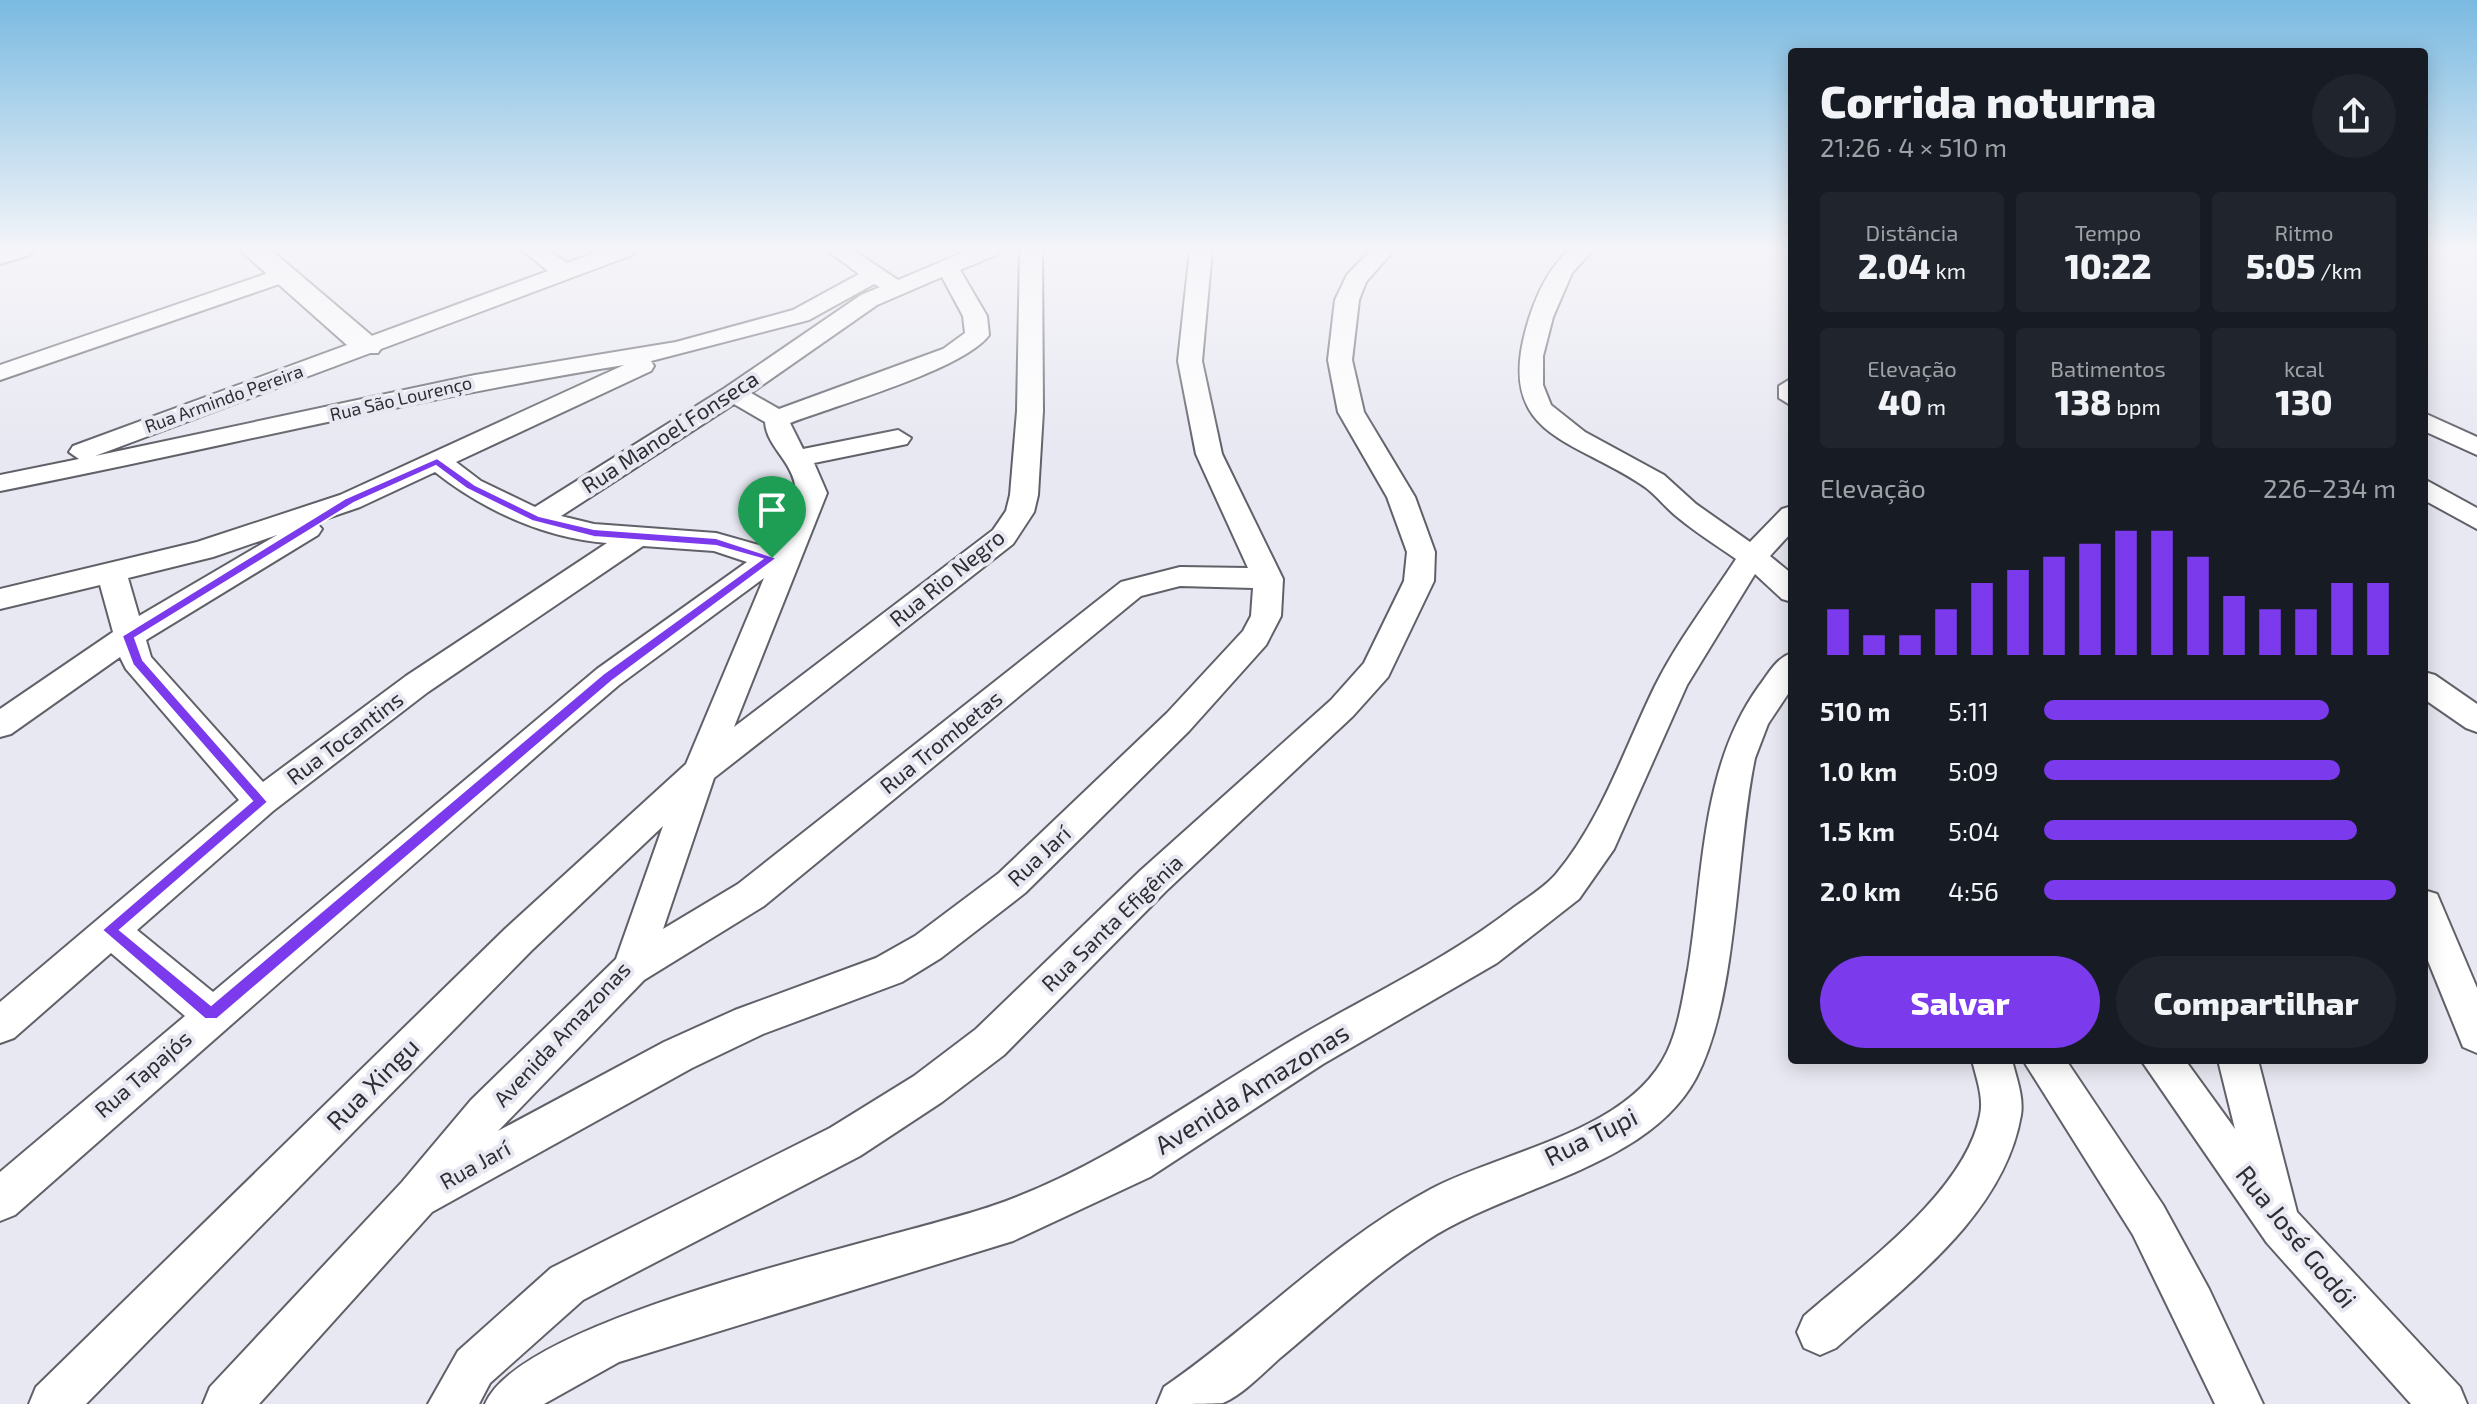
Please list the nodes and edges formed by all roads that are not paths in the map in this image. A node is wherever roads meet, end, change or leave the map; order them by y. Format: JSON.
{"nodes":[{"id":1,"x":165,"y":316,"type":"edge"},
{"id":2,"x":317,"y":316,"type":"edge"},
{"id":3,"x":449,"y":316,"type":"edge"},
{"id":4,"x":820,"y":316,"type":"edge"},
{"id":5,"x":831,"y":316,"type":"edge"},
{"id":6,"x":975,"y":316,"type":"edge"},
{"id":7,"x":1031,"y":316,"type":"edge"},
{"id":8,"x":1195,"y":316,"type":"edge"},
{"id":9,"x":1347,"y":316,"type":"edge"},
{"id":10,"x":1543,"y":316,"type":"edge"},
{"id":11,"x":808,"y":325,"type":"junction"},
{"id":12,"x":678,"y":349,"type":"junction"},
{"id":13,"x":355,"y":351,"type":"junction"},
{"id":14,"x":0,"y":373,"type":"edge"},
{"id":15,"x":734,"y":393,"type":"junction"},
{"id":16,"x":777,"y":419,"type":"junction"},
{"id":17,"x":2428,"y":423,"type":"edge"},
{"id":18,"x":898,"y":438,"type":"dead end"},
{"id":19,"x":2477,"y":447,"type":"edge"},
{"id":20,"x":800,"y":458,"type":"junction"},
{"id":21,"x":437,"y":461,"type":"junction"},
{"id":22,"x":2,"y":483,"type":"edge"},
{"id":23,"x":2428,"y":490,"type":"edge"},
{"id":24,"x":350,"y":501,"type":"junction"},
{"id":25,"x":536,"y":519,"type":"junction"},
{"id":26,"x":1788,"y":519,"type":"edge"},
{"id":27,"x":2477,"y":520,"type":"edge"},
{"id":28,"x":636,"y":537,"type":"junction"},
{"id":29,"x":1750,"y":559,"type":"junction"},
{"id":30,"x":778,"y":561,"type":"junction"},
{"id":31,"x":111,"y":571,"type":"junction"},
{"id":32,"x":1268,"y":579,"type":"junction"},
{"id":33,"x":1788,"y":587,"type":"edge"},
{"id":34,"x":0,"y":599,"type":"edge"},
{"id":35,"x":129,"y":636,"type":"junction"},
{"id":36,"x":1788,"y":670,"type":"edge"},
{"id":37,"x":2428,"y":686,"type":"edge"},
{"id":38,"x":2477,"y":720,"type":"edge"},
{"id":39,"x":0,"y":725,"type":"edge"},
{"id":40,"x":700,"y":771,"type":"junction"},
{"id":41,"x":261,"y":802,"type":"junction"},
{"id":42,"x":2428,"y":915,"type":"edge"},
{"id":43,"x":110,"y":930,"type":"junction"},
{"id":44,"x":631,"y":968,"type":"junction"},
{"id":45,"x":211,"y":1014,"type":"junction"},
{"id":46,"x":0,"y":1026,"type":"edge"},
{"id":47,"x":2477,"y":1035,"type":"edge"},
{"id":48,"x":1993,"y":1064,"type":"edge"},
{"id":49,"x":2046,"y":1064,"type":"edge"},
{"id":50,"x":2164,"y":1064,"type":"edge"},
{"id":51,"x":2239,"y":1064,"type":"edge"},
{"id":52,"x":417,"y":1197,"type":"junction"},
{"id":53,"x":0,"y":1200,"type":"edge"},
{"id":54,"x":2282,"y":1228,"type":"junction"},
{"id":55,"x":1820,"y":1332,"type":"dead end"},
{"id":56,"x":53,"y":1404,"type":"edge"},
{"id":57,"x":227,"y":1404,"type":"edge"},
{"id":58,"x":452,"y":1404,"type":"edge"},
{"id":59,"x":509,"y":1404,"type":"edge"},
{"id":60,"x":1181,"y":1404,"type":"edge"},
{"id":61,"x":2239,"y":1404,"type":"edge"},
{"id":62,"x":2443,"y":1404,"type":"edge"}],
"edges":[{"from":1,"to":14,"type":"street"},
{"from":2,"to":13,"type":"street"},
{"from":3,"to":13,"type":"street","name":"Rua Armindo Pereira"},
{"from":4,"to":11,"type":"street"},
{"from":5,"to":11,"type":"street"},
{"from":6,"to":16,"type":"street"},
{"from":7,"to":40,"type":"street","name":"Rua Rio Negro"},
{"from":8,"to":32,"type":"street"},
{"from":9,"to":58,"type":"street","name":"Rua Santa Efigênia"},
{"from":10,"to":29,"type":"street"},
{"from":11,"to":12,"type":"street","name":"Rua São Lourenço"},
{"from":11,"to":15,"type":"street","name":"Rua Manoel Fonseca"},
{"from":12,"to":21,"type":"street"},
{"from":12,"to":22,"type":"street","name":"Rua São Lourenço"},
{"from":13,"to":22,"type":"street","name":"Rua Armindo Pereira"},
{"from":15,"to":16,"type":"street"},
{"from":15,"to":25,"type":"street","name":"Rua Manoel Fonseca"},
{"from":16,"to":20,"type":"street","name":"Avenida Amazonas"},
{"from":17,"to":19,"type":"street"},
{"from":18,"to":20,"type":"street"},
{"from":20,"to":30,"type":"street","name":"Avenida Amazonas"},
{"from":21,"to":24,"type":"street"},
{"from":21,"to":25,"type":"street"},
{"from":23,"to":27,"type":"street"},
{"from":24,"to":31,"type":"street"},
{"from":24,"to":35,"type":"street"},
{"from":25,"to":28,"type":"street"},
{"from":26,"to":29,"type":"street","name":"Avenida Amazonas"},
{"from":28,"to":30,"type":"street"},
{"from":28,"to":41,"type":"street","name":"Rua Tocantins"},
{"from":29,"to":33,"type":"street"},
{"from":29,"to":59,"type":"street","name":"Avenida Amazonas"},
{"from":30,"to":40,"type":"street","name":"Avenida Amazonas"},
{"from":30,"to":45,"type":"street","name":"Rua Tapajós"},
{"from":31,"to":34,"type":"street"},
{"from":31,"to":35,"type":"street"},
{"from":32,"to":44,"type":"street","name":"Rua Trombetas"},
{"from":32,"to":52,"type":"street","name":"Rua Jarí"},
{"from":35,"to":39,"type":"street"},
{"from":35,"to":41,"type":"street"},
{"from":36,"to":60,"type":"street","name":"Rua Tupi"},
{"from":37,"to":38,"type":"street"},
{"from":40,"to":44,"type":"street","name":"Avenida Amazonas"},
{"from":40,"to":56,"type":"street","name":"Rua Xingu"},
{"from":41,"to":43,"type":"street","name":"Rua Tocantins"},
{"from":42,"to":47,"type":"street"},
{"from":43,"to":45,"type":"street"},
{"from":43,"to":46,"type":"street","name":"Rua Tocantins"},
{"from":44,"to":52,"type":"street","name":"Avenida Amazonas"},
{"from":45,"to":53,"type":"street","name":"Rua Tapajós"},
{"from":48,"to":55,"type":"street"},
{"from":49,"to":61,"type":"street"},
{"from":50,"to":54,"type":"street","name":"Rua José Godói"},
{"from":51,"to":54,"type":"street"},
{"from":52,"to":57,"type":"street","name":"Avenida Amazonas"},
{"from":54,"to":62,"type":"street","name":"Rua José Godói"}]}
